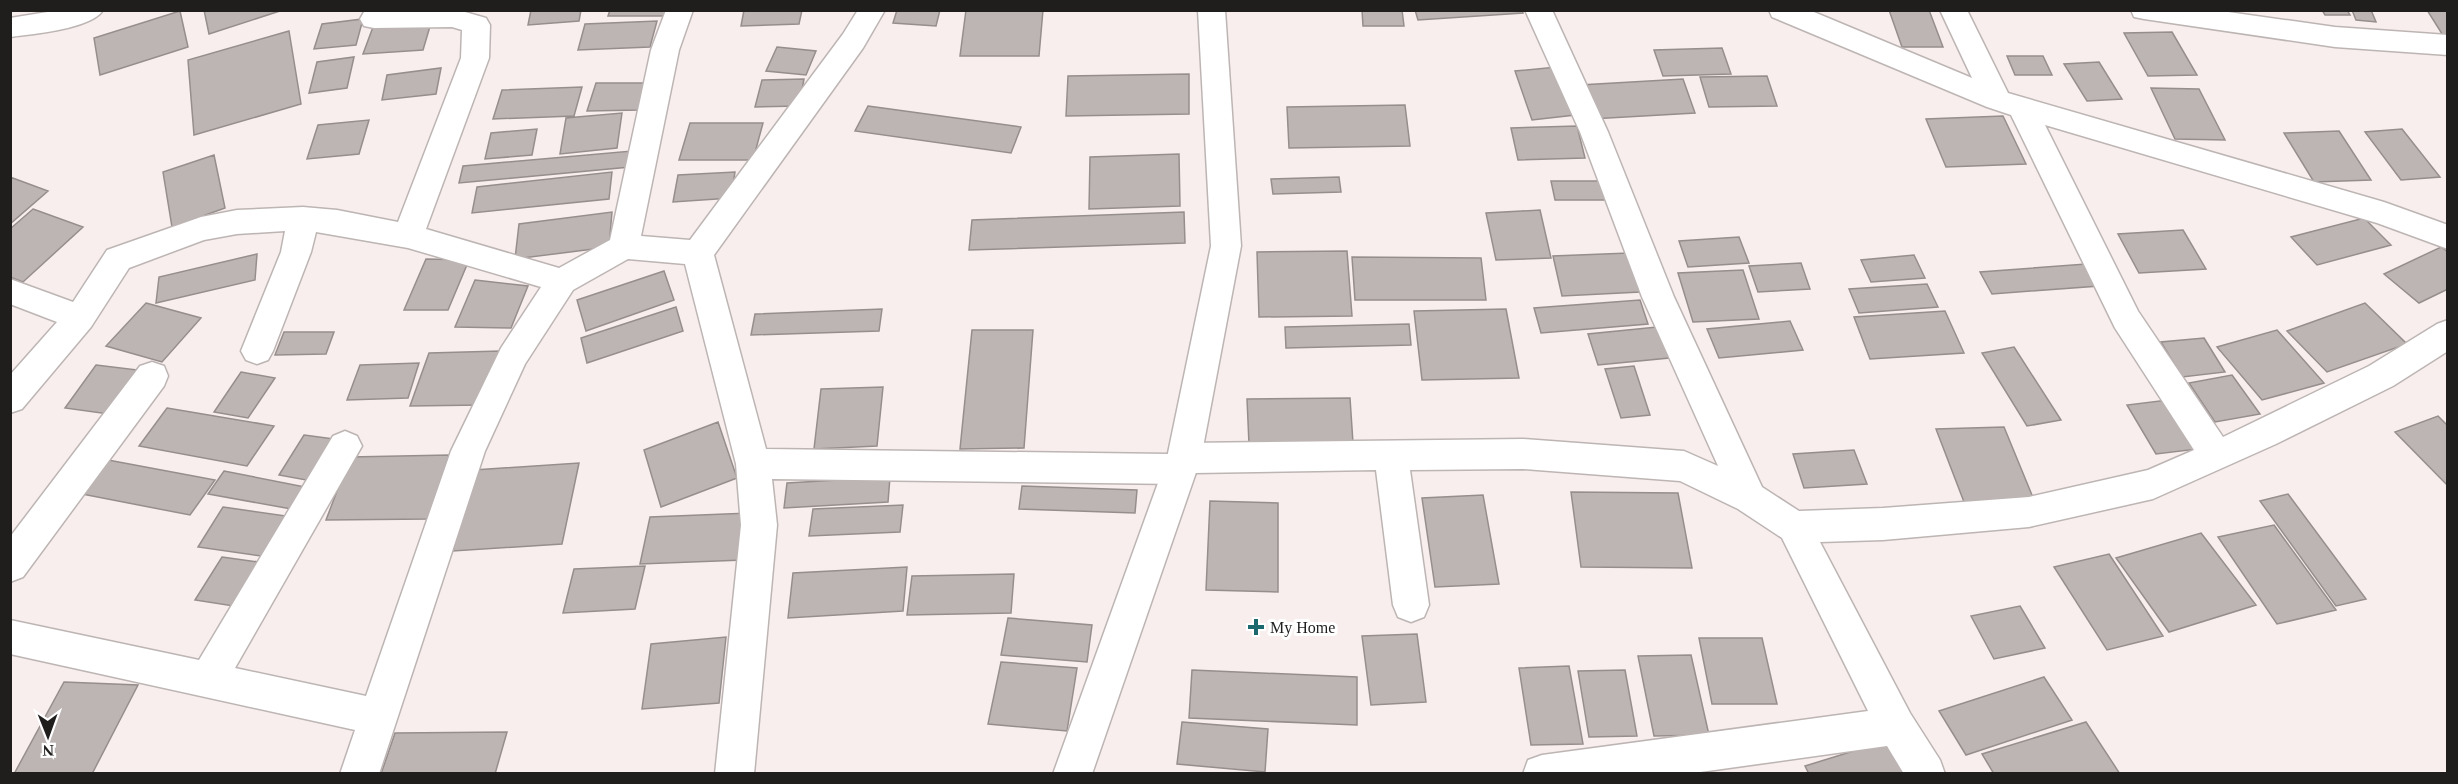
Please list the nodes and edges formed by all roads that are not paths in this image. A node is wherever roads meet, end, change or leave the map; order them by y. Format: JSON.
{"nodes":[{"id":1,"x":680,"y":10,"type":"edge"},
{"id":2,"x":872,"y":10,"type":"edge"},
{"id":3,"x":1211,"y":10,"type":"edge"},
{"id":4,"x":1538,"y":10,"type":"edge"},
{"id":5,"x":1782,"y":10,"type":"edge"},
{"id":6,"x":1953,"y":10,"type":"edge"},
{"id":7,"x":2144,"y":10,"type":"edge"},
{"id":8,"x":74,"y":13,"type":"edge"},
{"id":9,"x":451,"y":14,"type":"edge"},
{"id":10,"x":374,"y":19,"type":"dead end"},
{"id":11,"x":10,"y":28,"type":"edge"},
{"id":12,"x":2448,"y":45,"type":"edge"},
{"id":13,"x":2009,"y":103,"type":"junction"},
{"id":14,"x":303,"y":219,"type":"junction"},
{"id":15,"x":408,"y":236,"type":"junction"},
{"id":16,"x":2448,"y":237,"type":"edge"},
{"id":17,"x":624,"y":247,"type":"junction"},
{"id":18,"x":698,"y":253,"type":"junction"},
{"id":19,"x":562,"y":281,"type":"junction"},
{"id":20,"x":10,"y":291,"type":"edge"},
{"id":21,"x":80,"y":318,"type":"junction"},
{"id":22,"x":2444,"y":342,"type":"edge"},
{"id":23,"x":257,"y":351,"type":"dead end"},
{"id":24,"x":152,"y":376,"type":"dead end"},
{"id":25,"x":10,"y":399,"type":"edge"},
{"id":26,"x":345,"y":446,"type":"dead end"},
{"id":27,"x":1391,"y":456,"type":"junction"},
{"id":28,"x":2217,"y":456,"type":"junction"},
{"id":29,"x":1182,"y":463,"type":"junction"},
{"id":30,"x":753,"y":464,"type":"junction"},
{"id":31,"x":1750,"y":498,"type":"junction"},
{"id":32,"x":1794,"y":527,"type":"junction"},
{"id":33,"x":10,"y":566,"type":"edge"},
{"id":34,"x":1411,"y":605,"type":"dead end"},
{"id":35,"x":10,"y":637,"type":"edge"},
{"id":36,"x":208,"y":680,"type":"junction"},
{"id":37,"x":378,"y":717,"type":"junction"},
{"id":38,"x":1896,"y":726,"type":"junction"},
{"id":39,"x":359,"y":774,"type":"edge"},
{"id":40,"x":734,"y":774,"type":"edge"},
{"id":41,"x":1072,"y":774,"type":"edge"},
{"id":42,"x":1542,"y":774,"type":"edge"},
{"id":43,"x":1926,"y":774,"type":"edge"}],
"edges":[{"from":1,"to":17,"type":"street"},
{"from":2,"to":18,"type":"street"},
{"from":3,"to":29,"type":"street"},
{"from":4,"to":31,"type":"street"},
{"from":5,"to":13,"type":"street"},
{"from":6,"to":13,"type":"street"},
{"from":7,"to":12,"type":"street"},
{"from":8,"to":11,"type":"street"},
{"from":9,"to":10,"type":"street"},
{"from":9,"to":15,"type":"street"},
{"from":13,"to":16,"type":"street"},
{"from":13,"to":28,"type":"street"},
{"from":14,"to":15,"type":"street"},
{"from":14,"to":21,"type":"street"},
{"from":14,"to":23,"type":"street"},
{"from":15,"to":19,"type":"street"},
{"from":17,"to":18,"type":"street"},
{"from":17,"to":19,"type":"street"},
{"from":18,"to":30,"type":"street"},
{"from":19,"to":37,"type":"street"},
{"from":20,"to":21,"type":"street"},
{"from":21,"to":25,"type":"street"},
{"from":22,"to":28,"type":"street"},
{"from":24,"to":33,"type":"street"},
{"from":26,"to":36,"type":"street"},
{"from":27,"to":29,"type":"street"},
{"from":27,"to":31,"type":"street"},
{"from":27,"to":34,"type":"street"},
{"from":28,"to":32,"type":"street"},
{"from":29,"to":30,"type":"street"},
{"from":29,"to":41,"type":"street"},
{"from":30,"to":40,"type":"street"},
{"from":31,"to":32,"type":"street"},
{"from":32,"to":38,"type":"street"},
{"from":35,"to":36,"type":"street"},
{"from":36,"to":37,"type":"street"},
{"from":37,"to":39,"type":"street"},
{"from":38,"to":42,"type":"street"},
{"from":38,"to":43,"type":"street"}]}
